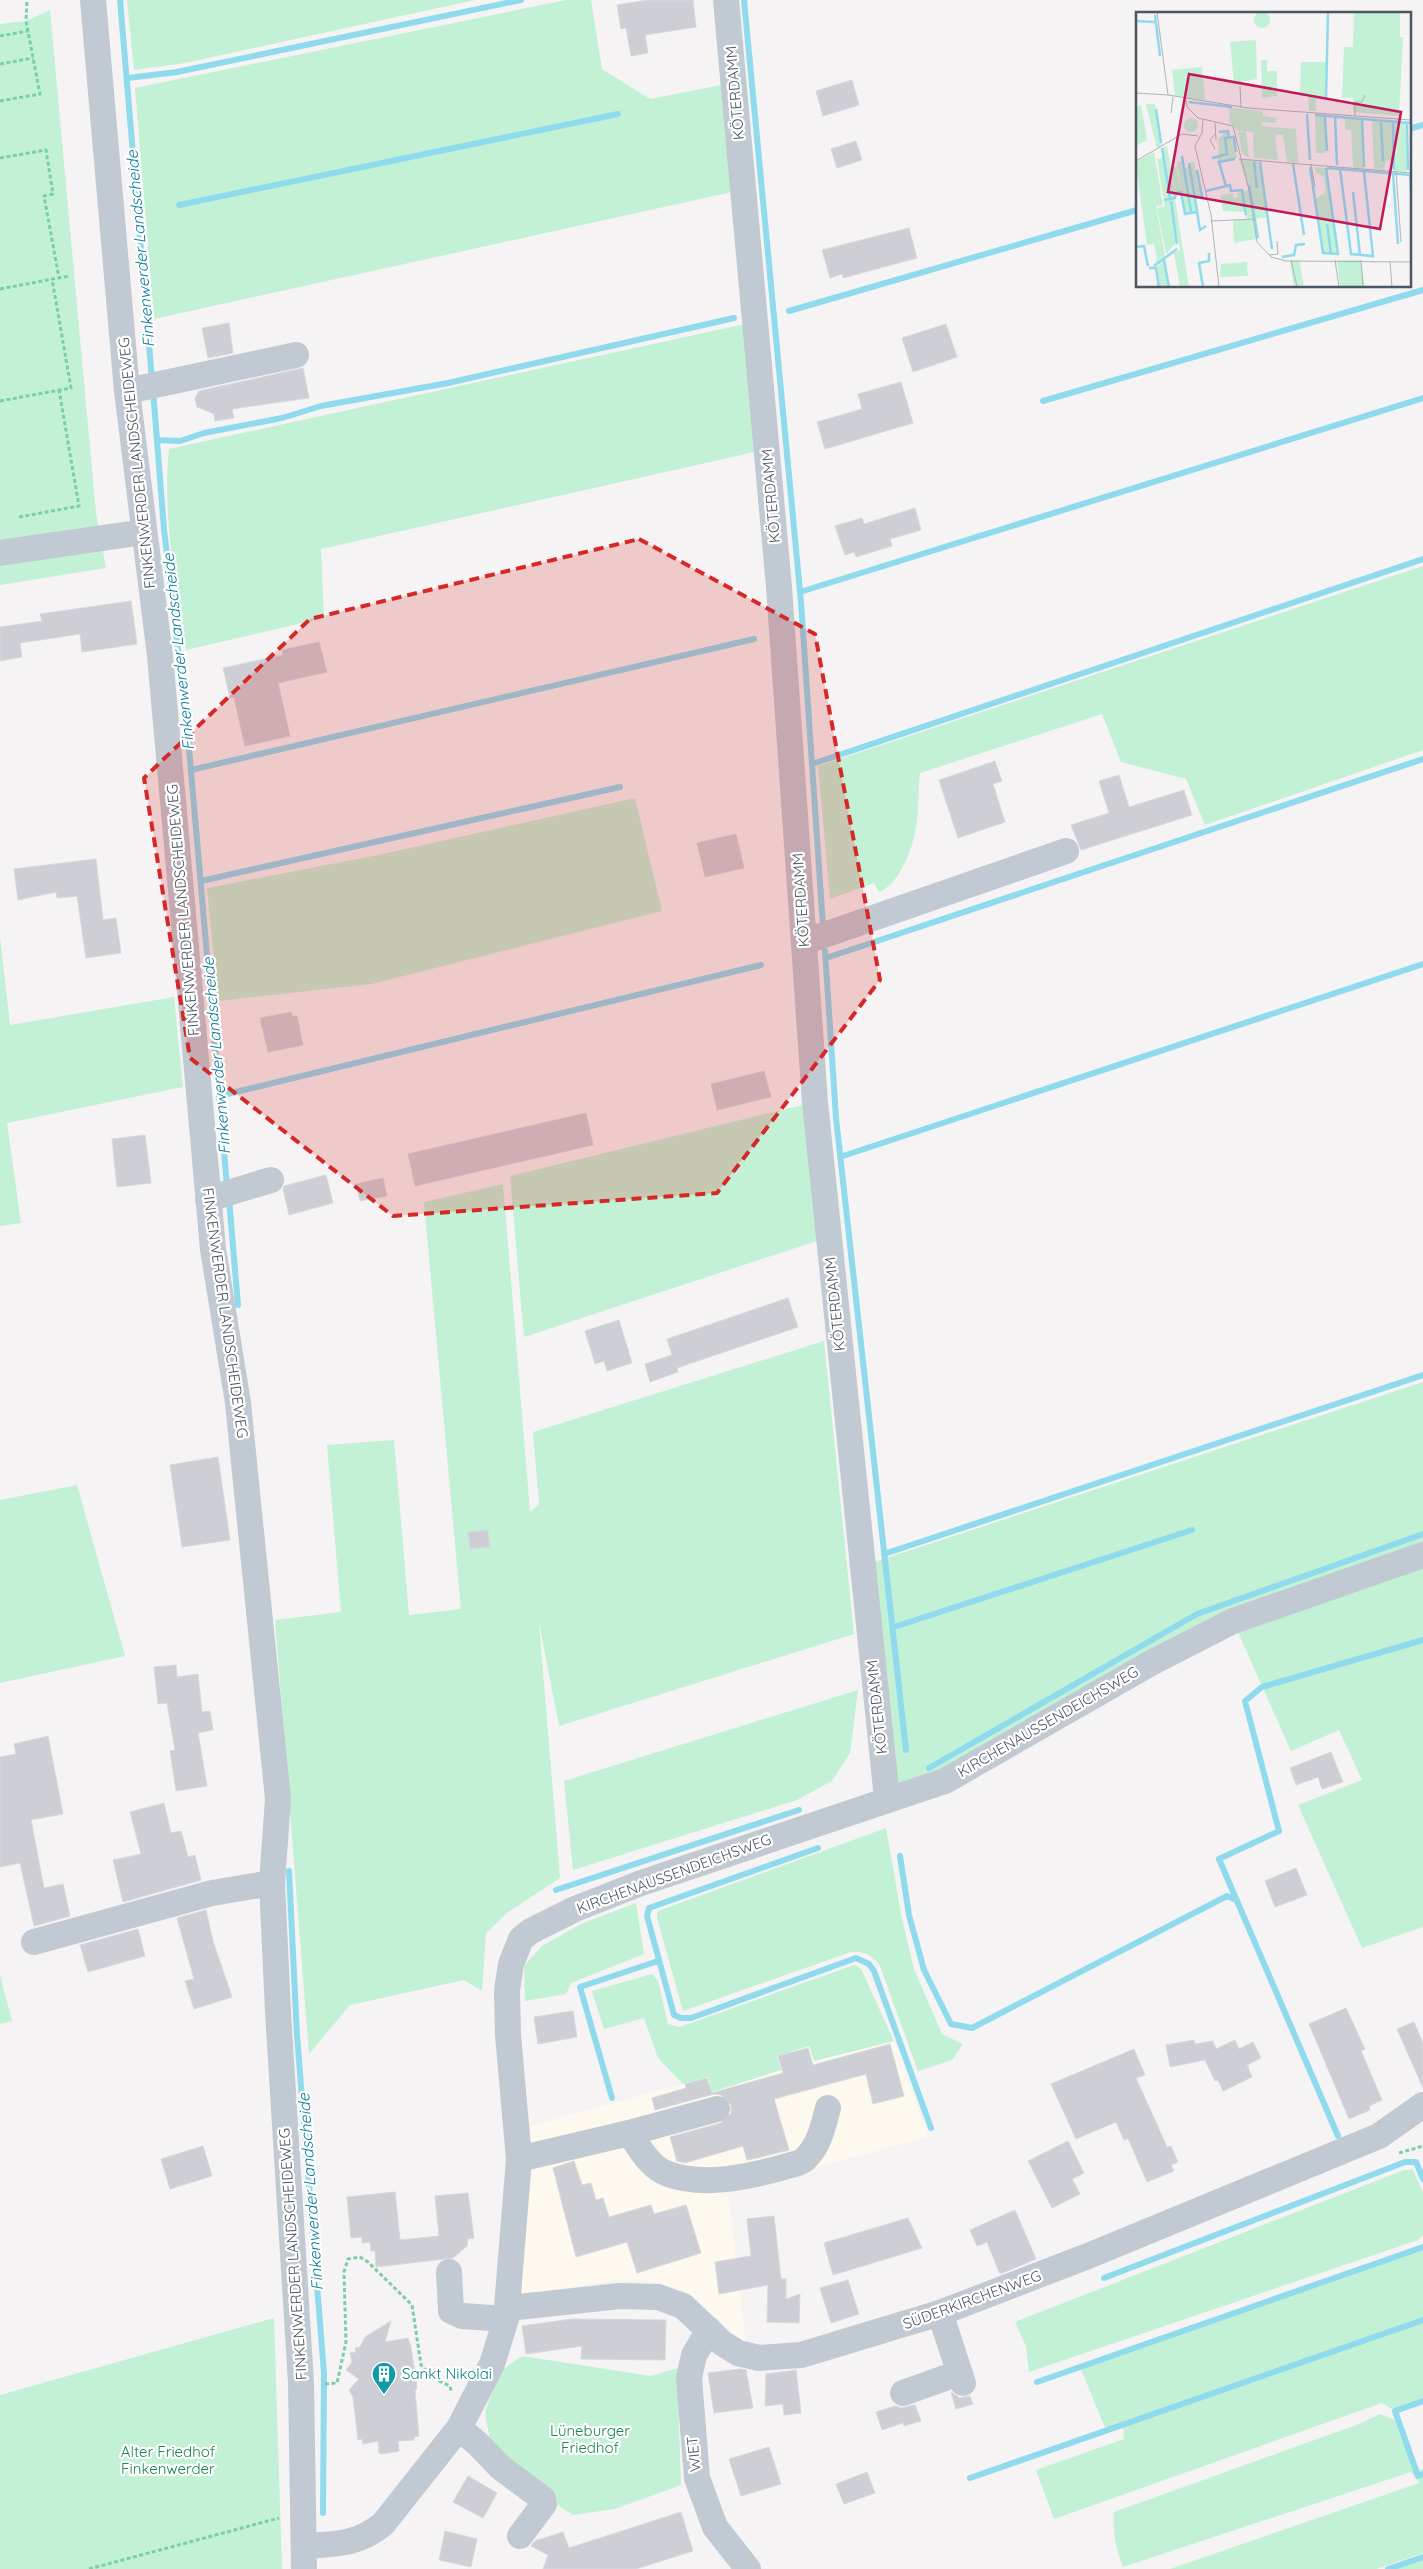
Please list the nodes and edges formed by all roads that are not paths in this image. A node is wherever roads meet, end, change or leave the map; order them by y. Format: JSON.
{"nodes":[{"id":1,"x":93,"y":0,"type":"edge"},
{"id":2,"x":726,"y":0,"type":"edge"},
{"id":3,"x":296,"y":354,"type":"dead end"},
{"id":4,"x":148,"y":387,"type":"junction"},
{"id":5,"x":144,"y":532,"type":"junction"},
{"id":6,"x":0,"y":553,"type":"edge"},
{"id":7,"x":1066,"y":851,"type":"dead end"},
{"id":8,"x":804,"y":942,"type":"junction"},
{"id":9,"x":271,"y":1180,"type":"dead end"},
{"id":10,"x":221,"y":1195,"type":"junction"},
{"id":11,"x":1423,"y":1555,"type":"edge"},
{"id":12,"x":887,"y":1799,"type":"junction"},
{"id":13,"x":272,"y":1883,"type":"junction"},
{"id":14,"x":34,"y":1942,"type":"dead end"},
{"id":15,"x":1423,"y":2105,"type":"edge"},
{"id":16,"x":828,"y":2108,"type":"dead end"},
{"id":17,"x":717,"y":2109,"type":"dead end"},
{"id":18,"x":629,"y":2133,"type":"junction"},
{"id":19,"x":519,"y":2159,"type":"junction"},
{"id":20,"x":449,"y":2272,"type":"dead end"},
{"id":21,"x":940,"y":2313,"type":"junction"},
{"id":22,"x":507,"y":2314,"type":"junction"},
{"id":23,"x":709,"y":2330,"type":"junction"},
{"id":24,"x":903,"y":2393,"type":"dead end"},
{"id":25,"x":458,"y":2428,"type":"junction"},
{"id":26,"x":520,"y":2536,"type":"dead end"},
{"id":27,"x":304,"y":2557,"type":"edge"},
{"id":28,"x":748,"y":2569,"type":"edge"}],
"edges":[{"from":1,"to":4,"type":"street","name":"FINKENWERDER LANDSCHEIDEWEG"},
{"from":2,"to":8,"type":"street","name":"KÖTERDAMM"},
{"from":3,"to":4,"type":"street"},
{"from":4,"to":5,"type":"street","name":"FINKENWERDER LANDSCHEIDEWEG"},
{"from":5,"to":6,"type":"street"},
{"from":5,"to":10,"type":"street","name":"FINKENWERDER LANDSCHEIDEWEG"},
{"from":7,"to":8,"type":"street"},
{"from":8,"to":12,"type":"street","name":"KÖTERDAMM"},
{"from":9,"to":10,"type":"street"},
{"from":10,"to":13,"type":"street","name":"FINKENWERDER LANDSCHEIDEWEG"},
{"from":11,"to":12,"type":"street","name":"KIRCHENAUSSENDEICHSWEG"},
{"from":12,"to":19,"type":"street","name":"KIRCHENAUSSENDEICHSWEG"},
{"from":13,"to":14,"type":"street"},
{"from":13,"to":27,"type":"street","name":"FINKENWERDER LANDSCHEIDEWEG"},
{"from":15,"to":21,"type":"street","name":"SÜDERKIRCHENWEG"},
{"from":16,"to":18,"type":"street"},
{"from":17,"to":18,"type":"street"},
{"from":18,"to":19,"type":"street"},
{"from":19,"to":22,"type":"street","name":"KIRCHENAUSSENDEICHSWEG"},
{"from":20,"to":22,"type":"street","name":"SÜDERKIRCHENWEG"},
{"from":21,"to":23,"type":"street","name":"SÜDERKIRCHENWEG"},
{"from":21,"to":24,"type":"street"},
{"from":22,"to":23,"type":"street","name":"SÜDERKIRCHENWEG"},
{"from":22,"to":25,"type":"street","name":"KIRCHENAUSSENDEICHSWEG"},
{"from":23,"to":28,"type":"street","name":"WIET"},
{"from":25,"to":26,"type":"street"},
{"from":25,"to":27,"type":"street","name":"KIRCHENAUSSENDEICHSWEG"}]}
